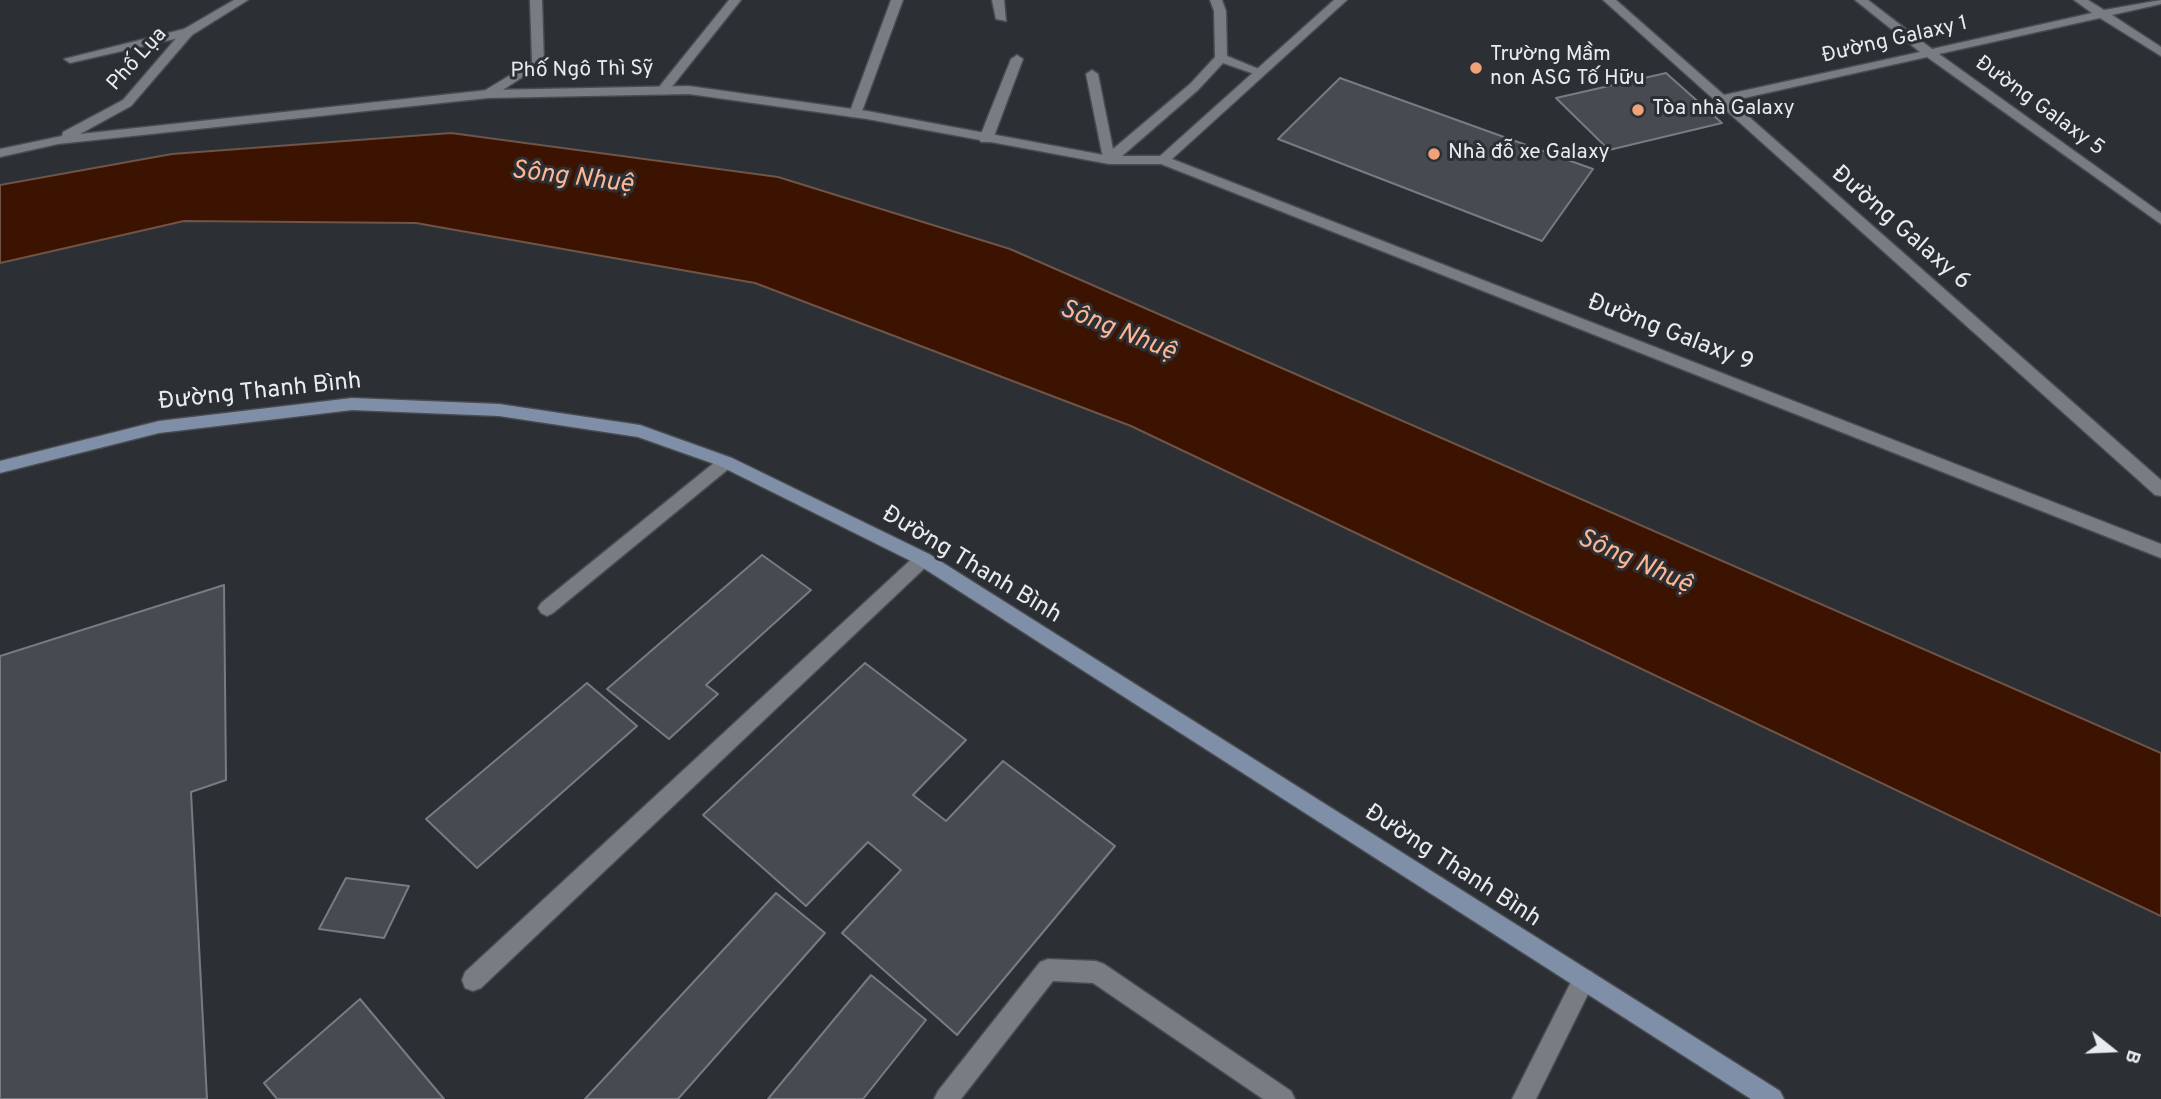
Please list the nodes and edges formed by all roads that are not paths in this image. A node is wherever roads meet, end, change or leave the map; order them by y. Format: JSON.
{"nodes":[{"id":1,"x":242,"y":0,"type":"edge"},
{"id":2,"x":536,"y":0,"type":"edge"},
{"id":3,"x":735,"y":0,"type":"edge"},
{"id":4,"x":897,"y":0,"type":"edge"},
{"id":5,"x":998,"y":0,"type":"edge"},
{"id":6,"x":1216,"y":0,"type":"edge"},
{"id":7,"x":1341,"y":0,"type":"edge"},
{"id":8,"x":1609,"y":0,"type":"edge"},
{"id":9,"x":1861,"y":0,"type":"edge"},
{"id":10,"x":2080,"y":0,"type":"edge"},
{"id":11,"x":2161,"y":1,"type":"edge"},
{"id":12,"x":2102,"y":15,"type":"junction"},
{"id":13,"x":1002,"y":19,"type":"dead end"},
{"id":14,"x":188,"y":32,"type":"junction"},
{"id":15,"x":1928,"y":52,"type":"junction"},
{"id":16,"x":2161,"y":52,"type":"edge"},
{"id":17,"x":1221,"y":58,"type":"junction"},
{"id":18,"x":70,"y":59,"type":"dead end"},
{"id":19,"x":1017,"y":59,"type":"dead end"},
{"id":20,"x":1260,"y":72,"type":"junction"},
{"id":21,"x":1091,"y":74,"type":"dead end"},
{"id":22,"x":663,"y":90,"type":"junction"},
{"id":23,"x":488,"y":94,"type":"junction"},
{"id":24,"x":1720,"y":100,"type":"junction"},
{"id":25,"x":855,"y":114,"type":"junction"},
{"id":26,"x":986,"y":139,"type":"junction"},
{"id":27,"x":58,"y":140,"type":"junction"},
{"id":28,"x":0,"y":153,"type":"edge"},
{"id":29,"x":1109,"y":160,"type":"junction"},
{"id":30,"x":1163,"y":160,"type":"junction"},
{"id":31,"x":2161,"y":220,"type":"edge"},
{"id":32,"x":726,"y":462,"type":"junction"},
{"id":33,"x":0,"y":467,"type":"edge"},
{"id":34,"x":2161,"y":490,"type":"edge"},
{"id":35,"x":2161,"y":551,"type":"edge"},
{"id":36,"x":923,"y":559,"type":"junction"},
{"id":37,"x":547,"y":608,"type":"dead end"},
{"id":38,"x":473,"y":979,"type":"dead end"},
{"id":39,"x":1584,"y":980,"type":"junction"},
{"id":40,"x":1269,"y":1095,"type":"edge"},
{"id":41,"x":946,"y":1099,"type":"edge"},
{"id":42,"x":1524,"y":1099,"type":"edge"},
{"id":43,"x":1772,"y":1099,"type":"edge"}],
"edges":[{"from":1,"to":14,"type":"street","name":"Phố Lụa"},
{"from":2,"to":23,"type":"street"},
{"from":3,"to":22,"type":"street"},
{"from":4,"to":25,"type":"street"},
{"from":5,"to":13,"type":"street"},
{"from":6,"to":17,"type":"street"},
{"from":7,"to":20,"type":"street"},
{"from":8,"to":24,"type":"street","name":"Đường Galaxy 6"},
{"from":9,"to":15,"type":"street","name":"Đường Galaxy 5"},
{"from":10,"to":12,"type":"street"},
{"from":11,"to":12,"type":"street","name":"Đường Galaxy 1"},
{"from":12,"to":15,"type":"street","name":"Đường Galaxy 1"},
{"from":12,"to":16,"type":"street"},
{"from":14,"to":18,"type":"street"},
{"from":14,"to":27,"type":"street","name":"Phố Lụa"},
{"from":15,"to":24,"type":"street","name":"Đường Galaxy 1"},
{"from":15,"to":31,"type":"street","name":"Đường Galaxy 5"},
{"from":17,"to":20,"type":"street"},
{"from":17,"to":29,"type":"street"},
{"from":19,"to":26,"type":"street"},
{"from":20,"to":30,"type":"street"},
{"from":21,"to":29,"type":"street"},
{"from":22,"to":23,"type":"street","name":"Phố Ngô Thì Sỹ"},
{"from":22,"to":25,"type":"street","name":"Phố Ngô Thì Sỹ"},
{"from":23,"to":27,"type":"street","name":"Phố Ngô Thì Sỹ"},
{"from":24,"to":34,"type":"street","name":"Đường Galaxy 6"},
{"from":25,"to":26,"type":"street","name":"Phố Ngô Thì Sỹ"},
{"from":26,"to":29,"type":"street","name":"Phố Ngô Thì Sỹ"},
{"from":27,"to":28,"type":"street","name":"Phố Ngô Thì Sỹ"},
{"from":29,"to":30,"type":"street","name":"Phố Ngô Thì Sỹ"},
{"from":30,"to":35,"type":"street","name":"Đường Galaxy 9"},
{"from":32,"to":33,"type":"street","name":"Đường Thanh Bình"},
{"from":32,"to":36,"type":"street","name":"Đường Thanh Bình"},
{"from":32,"to":37,"type":"street"},
{"from":36,"to":38,"type":"street"},
{"from":36,"to":39,"type":"street","name":"Đường Thanh Bình"},
{"from":39,"to":42,"type":"street"},
{"from":39,"to":43,"type":"street","name":"Đường Thanh Bình"},
{"from":40,"to":41,"type":"street"}]}
